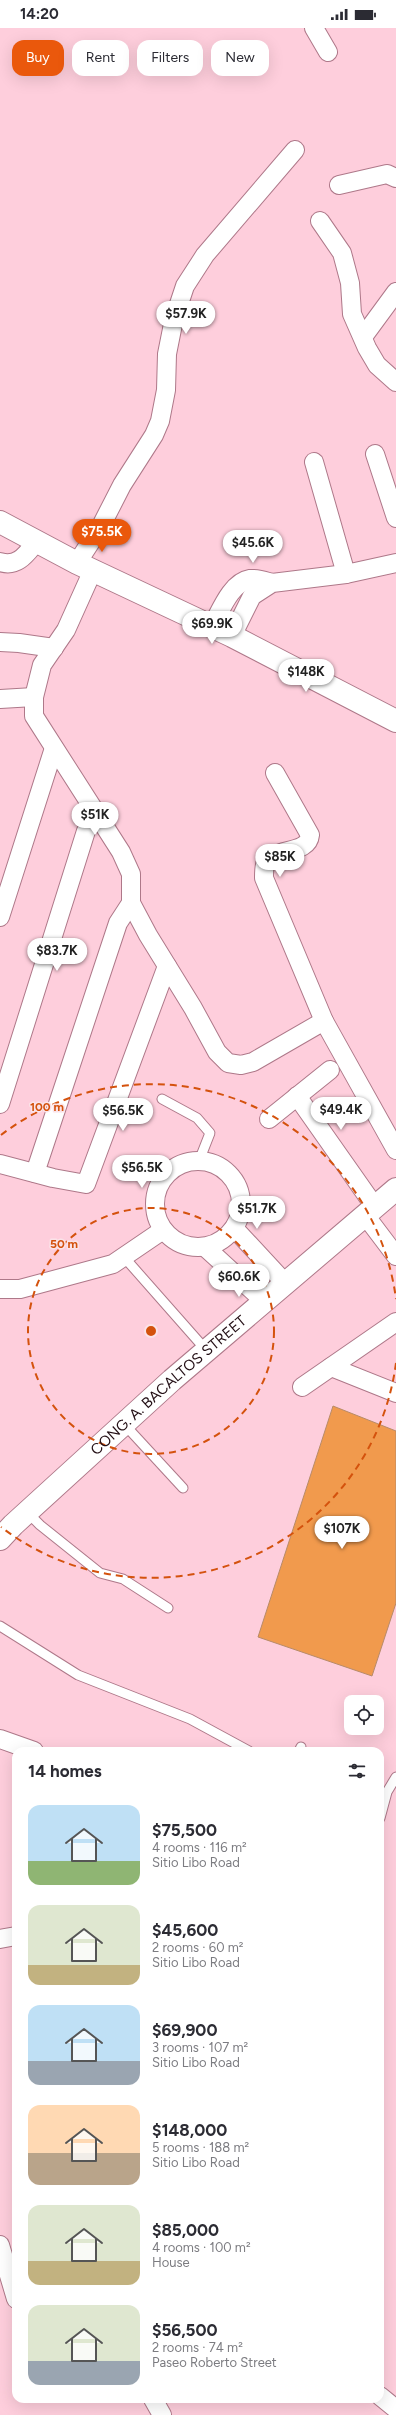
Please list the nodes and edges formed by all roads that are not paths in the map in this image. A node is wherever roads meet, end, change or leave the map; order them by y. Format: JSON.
{"nodes":[{"id":1,"x":314,"y":28,"type":"edge"},
{"id":2,"x":328,"y":52,"type":"dead end"},
{"id":3,"x":295,"y":150,"type":"dead end"},
{"id":4,"x":396,"y":178,"type":"edge"},
{"id":5,"x":339,"y":185,"type":"dead end"},
{"id":6,"x":320,"y":221,"type":"dead end"},
{"id":7,"x":396,"y":292,"type":"edge"},
{"id":8,"x":363,"y":337,"type":"junction"},
{"id":9,"x":396,"y":382,"type":"edge"},
{"id":10,"x":375,"y":454,"type":"dead end"},
{"id":11,"x":314,"y":462,"type":"dead end"},
{"id":12,"x":396,"y":518,"type":"edge"},
{"id":13,"x":0,"y":522,"type":"edge"},
{"id":14,"x":37,"y":541,"type":"junction"},
{"id":15,"x":0,"y":562,"type":"edge"},
{"id":16,"x":396,"y":564,"type":"edge"},
{"id":17,"x":85,"y":566,"type":"junction"},
{"id":18,"x":346,"y":574,"type":"junction"},
{"id":19,"x":272,"y":582,"type":"junction"},
{"id":20,"x":210,"y":625,"type":"junction"},
{"id":21,"x":232,"y":636,"type":"junction"},
{"id":22,"x":0,"y":642,"type":"edge"},
{"id":23,"x":54,"y":648,"type":"junction"},
{"id":24,"x":34,"y":697,"type":"junction"},
{"id":25,"x":0,"y":699,"type":"edge"},
{"id":26,"x":396,"y":721,"type":"edge"},
{"id":27,"x":54,"y":748,"type":"junction"},
{"id":28,"x":275,"y":773,"type":"dead end"},
{"id":29,"x":86,"y":831,"type":"dead end"},
{"id":30,"x":131,"y":903,"type":"junction"},
{"id":31,"x":0,"y":918,"type":"edge"},
{"id":32,"x":167,"y":966,"type":"junction"},
{"id":33,"x":324,"y":1021,"type":"junction"},
{"id":34,"x":330,"y":1070,"type":"dead end"},
{"id":35,"x":297,"y":1096,"type":"junction"},
{"id":36,"x":162,"y":1099,"type":"dead end"},
{"id":37,"x":0,"y":1104,"type":"edge"},
{"id":38,"x":269,"y":1119,"type":"dead end"},
{"id":39,"x":396,"y":1150,"type":"edge"},
{"id":40,"x":199,"y":1162,"type":"junction"},
{"id":41,"x":0,"y":1164,"type":"edge"},
{"id":42,"x":35,"y":1173,"type":"junction"},
{"id":43,"x":384,"y":1201,"type":"edge"},
{"id":44,"x":234,"y":1228,"type":"junction"},
{"id":45,"x":163,"y":1230,"type":"junction"},
{"id":46,"x":205,"y":1247,"type":"junction"},
{"id":47,"x":396,"y":1256,"type":"edge"},
{"id":48,"x":124,"y":1257,"type":"junction"},
{"id":49,"x":285,"y":1283,"type":"junction"},
{"id":50,"x":0,"y":1289,"type":"edge"},
{"id":51,"x":264,"y":1301,"type":"junction"},
{"id":52,"x":396,"y":1322,"type":"edge"},
{"id":53,"x":206,"y":1350,"type":"junction"},
{"id":54,"x":332,"y":1367,"type":"junction"},
{"id":55,"x":302,"y":1387,"type":"dead end"},
{"id":56,"x":396,"y":1393,"type":"edge"},
{"id":57,"x":123,"y":1423,"type":"junction"},
{"id":58,"x":183,"y":1488,"type":"dead end"},
{"id":59,"x":27,"y":1512,"type":"junction"},
{"id":60,"x":0,"y":1539,"type":"edge"},
{"id":61,"x":168,"y":1608,"type":"dead end"},
{"id":62,"x":0,"y":1626,"type":"edge"},
{"id":63,"x":0,"y":1740,"type":"edge"},
{"id":64,"x":22,"y":1747,"type":"edge"},
{"id":65,"x":242,"y":1747,"type":"edge"},
{"id":66,"x":396,"y":1777,"type":"edge"},
{"id":67,"x":384,"y":1803,"type":"edge"},
{"id":68,"x":12,"y":1937,"type":"edge"},
{"id":69,"x":0,"y":1939,"type":"edge"},
{"id":70,"x":0,"y":2245,"type":"edge"},
{"id":71,"x":9,"y":2289,"type":"edge"},
{"id":72,"x":384,"y":2399,"type":"edge"},
{"id":73,"x":155,"y":2403,"type":"edge"},
{"id":74,"x":396,"y":2409,"type":"edge"},
{"id":75,"x":162,"y":2415,"type":"edge"}],
"edges":[{"from":1,"to":2,"type":"street"},
{"from":3,"to":17,"type":"street"},
{"from":4,"to":5,"type":"street"},
{"from":6,"to":8,"type":"street"},
{"from":7,"to":8,"type":"street"},
{"from":8,"to":9,"type":"street"},
{"from":10,"to":12,"type":"street"},
{"from":11,"to":18,"type":"street"},
{"from":13,"to":14,"type":"street"},
{"from":14,"to":15,"type":"street"},
{"from":14,"to":17,"type":"street"},
{"from":16,"to":18,"type":"street"},
{"from":17,"to":20,"type":"street"},
{"from":17,"to":23,"type":"street"},
{"from":18,"to":19,"type":"street"},
{"from":19,"to":20,"type":"street"},
{"from":19,"to":21,"type":"street"},
{"from":20,"to":21,"type":"street"},
{"from":21,"to":26,"type":"street"},
{"from":22,"to":23,"type":"street"},
{"from":23,"to":24,"type":"street"},
{"from":24,"to":25,"type":"street"},
{"from":24,"to":27,"type":"street"},
{"from":27,"to":30,"type":"street"},
{"from":27,"to":31,"type":"street"},
{"from":28,"to":33,"type":"street"},
{"from":29,"to":37,"type":"street"},
{"from":30,"to":32,"type":"street"},
{"from":30,"to":42,"type":"street"},
{"from":32,"to":33,"type":"street"},
{"from":32,"to":42,"type":"street"},
{"from":33,"to":39,"type":"street"},
{"from":34,"to":35,"type":"street"},
{"from":35,"to":38,"type":"street"},
{"from":35,"to":43,"type":"street"},
{"from":36,"to":40,"type":"lane"},
{"from":40,"to":44,"type":"street"},
{"from":40,"to":45,"type":"street"},
{"from":41,"to":42,"type":"street"},
{"from":43,"to":47,"type":"street"},
{"from":43,"to":49,"type":"street","name":"CONG. A. BACALTOS STREET"},
{"from":44,"to":46,"type":"street"},
{"from":44,"to":49,"type":"street"},
{"from":45,"to":46,"type":"street"},
{"from":45,"to":48,"type":"street"},
{"from":46,"to":51,"type":"street"},
{"from":48,"to":50,"type":"street"},
{"from":48,"to":53,"type":"lane"},
{"from":49,"to":51,"type":"street","name":"CONG. A. BACALTOS STREET"},
{"from":51,"to":53,"type":"street","name":"CONG. A. BACALTOS STREET"},
{"from":52,"to":54,"type":"street"},
{"from":53,"to":57,"type":"street","name":"CONG. A. BACALTOS STREET"},
{"from":54,"to":55,"type":"street"},
{"from":54,"to":56,"type":"street"},
{"from":57,"to":58,"type":"lane"},
{"from":57,"to":59,"type":"street","name":"CONG. A. BACALTOS STREET"},
{"from":59,"to":60,"type":"street","name":"CONG. A. BACALTOS STREET"},
{"from":59,"to":61,"type":"lane"},
{"from":62,"to":65,"type":"lane"},
{"from":63,"to":64,"type":"street"},
{"from":66,"to":67,"type":"lane"},
{"from":68,"to":69,"type":"street"},
{"from":70,"to":71,"type":"street"},
{"from":72,"to":74,"type":"street"},
{"from":73,"to":75,"type":"street"}]}
